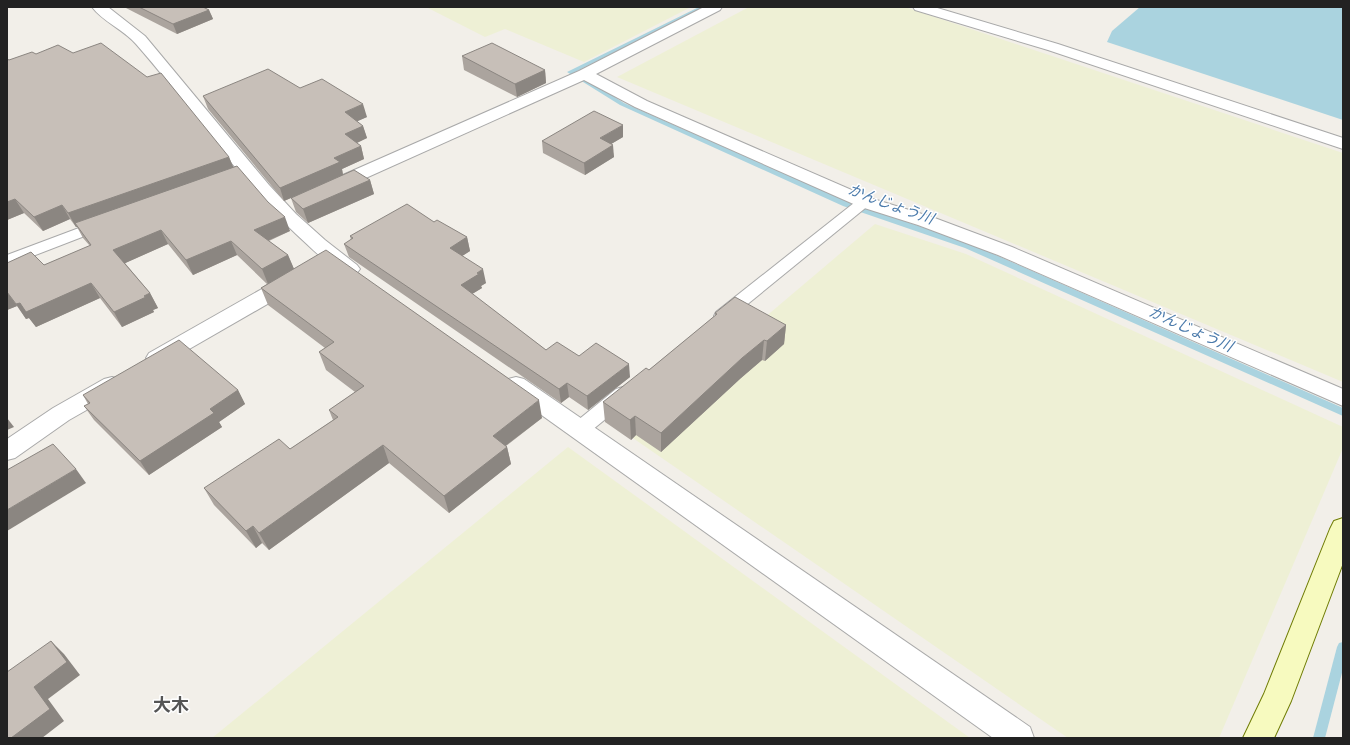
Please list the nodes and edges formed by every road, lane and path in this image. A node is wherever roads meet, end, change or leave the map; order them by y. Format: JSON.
{"nodes":[{"id":1,"x":99,"y":7,"type":"edge"},
{"id":2,"x":715,"y":7,"type":"edge"},
{"id":3,"x":920,"y":7,"type":"edge"},
{"id":4,"x":584,"y":74,"type":"junction"},
{"id":5,"x":1343,"y":144,"type":"edge"},
{"id":6,"x":316,"y":194,"type":"edge"},
{"id":7,"x":864,"y":202,"type":"junction"},
{"id":8,"x":113,"y":220,"type":"edge"},
{"id":9,"x":7,"y":261,"type":"edge"},
{"id":10,"x":317,"y":266,"type":"junction"},
{"id":11,"x":365,"y":280,"type":"edge"},
{"id":12,"x":709,"y":326,"type":"edge"},
{"id":13,"x":495,"y":371,"type":"edge"},
{"id":14,"x":634,"y":385,"type":"edge"},
{"id":15,"x":1343,"y":398,"type":"edge"},
{"id":16,"x":579,"y":430,"type":"junction"},
{"id":17,"x":7,"y":451,"type":"edge"},
{"id":18,"x":1343,"y":529,"type":"edge"},
{"id":19,"x":1019,"y":738,"type":"edge"},
{"id":20,"x":1258,"y":738,"type":"edge"}],
"edges":[{"from":1,"to":10,"type":"street"},
{"from":2,"to":4,"type":"street"},
{"from":3,"to":5,"type":"street"},
{"from":4,"to":6,"type":"street"},
{"from":4,"to":7,"type":"street"},
{"from":7,"to":12,"type":"lane"},
{"from":7,"to":15,"type":"street"},
{"from":8,"to":9,"type":"lane"},
{"from":10,"to":11,"type":"street"},
{"from":10,"to":17,"type":"street"},
{"from":13,"to":16,"type":"street"},
{"from":14,"to":16,"type":"lane"},
{"from":16,"to":19,"type":"street"},
{"from":18,"to":20,"type":"street"}]}
